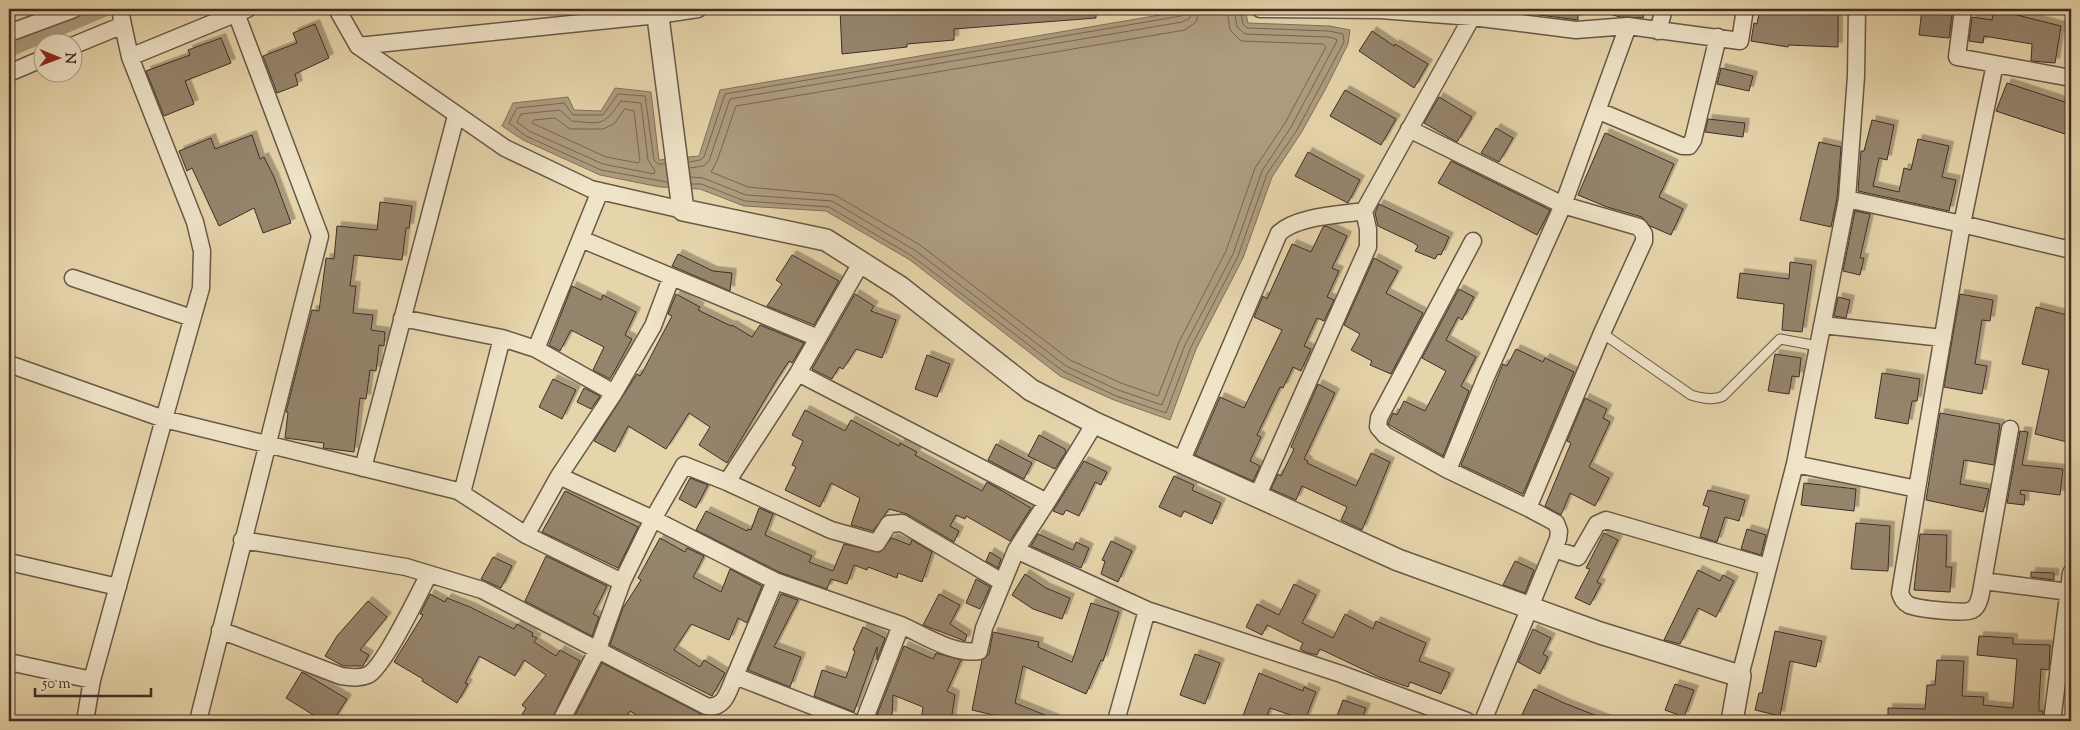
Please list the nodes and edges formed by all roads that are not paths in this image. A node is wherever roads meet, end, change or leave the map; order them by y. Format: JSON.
{"nodes":[{"id":1,"x":74,"y":9,"type":"edge"},
{"id":2,"x":336,"y":9,"type":"edge"},
{"id":3,"x":698,"y":9,"type":"edge"},
{"id":4,"x":1260,"y":9,"type":"edge"},
{"id":5,"x":1361,"y":9,"type":"edge"},
{"id":6,"x":1664,"y":9,"type":"edge"},
{"id":7,"x":1745,"y":9,"type":"edge"},
{"id":8,"x":1857,"y":9,"type":"edge"},
{"id":9,"x":1963,"y":9,"type":"edge"},
{"id":10,"x":242,"y":11,"type":"edge"},
{"id":11,"x":658,"y":12,"type":"edge"},
{"id":12,"x":1473,"y":13,"type":"edge"},
{"id":13,"x":121,"y":15,"type":"edge"},
{"id":14,"x":1628,"y":26,"type":"junction"},
{"id":15,"x":1658,"y":30,"type":"junction"},
{"id":16,"x":9,"y":33,"type":"edge"},
{"id":17,"x":1718,"y":37,"type":"junction"},
{"id":18,"x":82,"y":40,"type":"edge"},
{"id":19,"x":358,"y":46,"type":"junction"},
{"id":20,"x":130,"y":57,"type":"junction"},
{"id":21,"x":32,"y":63,"type":"edge"},
{"id":22,"x":1995,"y":64,"type":"junction"},
{"id":23,"x":9,"y":73,"type":"edge"},
{"id":24,"x":2071,"y":78,"type":"edge"},
{"id":25,"x":1598,"y":111,"type":"junction"},
{"id":26,"x":456,"y":116,"type":"junction"},
{"id":27,"x":1409,"y":129,"type":"junction"},
{"id":28,"x":600,"y":191,"type":"junction"},
{"id":29,"x":1847,"y":199,"type":"junction"},
{"id":30,"x":1563,"y":205,"type":"junction"},
{"id":31,"x":683,"y":210,"type":"junction"},
{"id":32,"x":1364,"y":211,"type":"junction"},
{"id":33,"x":1962,"y":224,"type":"junction"},
{"id":34,"x":581,"y":239,"type":"junction"},
{"id":35,"x":1473,"y":241,"type":"dead end"},
{"id":36,"x":2071,"y":250,"type":"edge"},
{"id":37,"x":861,"y":263,"type":"junction"},
{"id":38,"x":73,"y":278,"type":"dead end"},
{"id":39,"x":671,"y":278,"type":"junction"},
{"id":40,"x":192,"y":318,"type":"junction"},
{"id":41,"x":402,"y":318,"type":"junction"},
{"id":42,"x":1822,"y":325,"type":"junction"},
{"id":43,"x":1602,"y":333,"type":"junction"},
{"id":44,"x":502,"y":338,"type":"junction"},
{"id":45,"x":818,"y":338,"type":"junction"},
{"id":46,"x":1943,"y":338,"type":"junction"},
{"id":47,"x":1818,"y":346,"type":"junction"},
{"id":48,"x":536,"y":349,"type":"junction"},
{"id":49,"x":9,"y":364,"type":"edge"},
{"id":50,"x":798,"y":373,"type":"junction"},
{"id":51,"x":614,"y":393,"type":"junction"},
{"id":52,"x":164,"y":419,"type":"junction"},
{"id":53,"x":1095,"y":423,"type":"junction"},
{"id":54,"x":2010,"y":429,"type":"dead end"},
{"id":55,"x":266,"y":444,"type":"junction"},
{"id":56,"x":1181,"y":462,"type":"junction"},
{"id":57,"x":1795,"y":464,"type":"junction"},
{"id":58,"x":363,"y":468,"type":"junction"},
{"id":59,"x":1448,"y":470,"type":"junction"},
{"id":60,"x":560,"y":476,"type":"junction"},
{"id":61,"x":727,"y":482,"type":"junction"},
{"id":62,"x":1917,"y":489,"type":"junction"},
{"id":63,"x":462,"y":493,"type":"junction"},
{"id":64,"x":1257,"y":497,"type":"junction"},
{"id":65,"x":1047,"y":502,"type":"junction"},
{"id":66,"x":1528,"y":508,"type":"junction"},
{"id":67,"x":653,"y":519,"type":"junction"},
{"id":68,"x":526,"y":535,"type":"junction"},
{"id":69,"x":242,"y":540,"type":"junction"},
{"id":70,"x":1554,"y":549,"type":"junction"},
{"id":71,"x":1016,"y":550,"type":"junction"},
{"id":72,"x":9,"y":562,"type":"edge"},
{"id":73,"x":1768,"y":567,"type":"junction"},
{"id":74,"x":2071,"y":573,"type":"edge"},
{"id":75,"x":429,"y":574,"type":"junction"},
{"id":76,"x":775,"y":581,"type":"junction"},
{"id":77,"x":1983,"y":581,"type":"junction"},
{"id":78,"x":622,"y":582,"type":"junction"},
{"id":79,"x":1002,"y":582,"type":"junction"},
{"id":80,"x":118,"y":587,"type":"junction"},
{"id":81,"x":2069,"y":592,"type":"junction"},
{"id":82,"x":1530,"y":609,"type":"junction"},
{"id":83,"x":1147,"y":610,"type":"junction"},
{"id":84,"x":901,"y":625,"type":"junction"},
{"id":85,"x":220,"y":630,"type":"junction"},
{"id":86,"x":598,"y":649,"type":"junction"},
{"id":87,"x":9,"y":662,"type":"edge"},
{"id":88,"x":735,"y":676,"type":"junction"},
{"id":89,"x":1740,"y":676,"type":"junction"},
{"id":90,"x":92,"y":680,"type":"junction"},
{"id":91,"x":716,"y":714,"type":"edge"},
{"id":92,"x":86,"y":721,"type":"edge"},
{"id":93,"x":198,"y":721,"type":"edge"},
{"id":94,"x":561,"y":721,"type":"edge"},
{"id":95,"x":851,"y":721,"type":"edge"},
{"id":96,"x":864,"y":721,"type":"edge"},
{"id":97,"x":1116,"y":721,"type":"edge"},
{"id":98,"x":1467,"y":721,"type":"edge"},
{"id":99,"x":1483,"y":721,"type":"edge"},
{"id":100,"x":1732,"y":721,"type":"edge"},
{"id":101,"x":2052,"y":721,"type":"edge"}],
"edges":[{"from":1,"to":16,"type":"street"},
{"from":2,"to":19,"type":"street"},
{"from":3,"to":11,"type":"street"},
{"from":4,"to":5,"type":"street"},
{"from":5,"to":12,"type":"street"},
{"from":6,"to":15,"type":"street"},
{"from":7,"to":17,"type":"street"},
{"from":8,"to":29,"type":"street"},
{"from":9,"to":22,"type":"street"},
{"from":10,"to":20,"type":"street"},
{"from":10,"to":55,"type":"street"},
{"from":11,"to":19,"type":"street"},
{"from":11,"to":31,"type":"street"},
{"from":12,"to":14,"type":"street"},
{"from":12,"to":27,"type":"street"},
{"from":13,"to":18,"type":"street"},
{"from":13,"to":20,"type":"street"},
{"from":14,"to":15,"type":"street"},
{"from":14,"to":25,"type":"street"},
{"from":15,"to":17,"type":"street"},
{"from":17,"to":25,"type":"street"},
{"from":19,"to":26,"type":"street"},
{"from":20,"to":40,"type":"street"},
{"from":21,"to":23,"type":"street"},
{"from":22,"to":24,"type":"street"},
{"from":22,"to":33,"type":"street"},
{"from":25,"to":30,"type":"street"},
{"from":26,"to":28,"type":"street"},
{"from":26,"to":41,"type":"street"},
{"from":27,"to":30,"type":"street"},
{"from":27,"to":32,"type":"street"},
{"from":28,"to":31,"type":"street"},
{"from":28,"to":34,"type":"street"},
{"from":29,"to":33,"type":"street"},
{"from":29,"to":42,"type":"street"},
{"from":30,"to":43,"type":"street"},
{"from":30,"to":59,"type":"street"},
{"from":31,"to":37,"type":"street"},
{"from":32,"to":56,"type":"street"},
{"from":32,"to":64,"type":"street"},
{"from":33,"to":36,"type":"street"},
{"from":33,"to":46,"type":"street"},
{"from":34,"to":39,"type":"street"},
{"from":34,"to":48,"type":"street"},
{"from":35,"to":59,"type":"street"},
{"from":37,"to":45,"type":"street"},
{"from":37,"to":53,"type":"street"},
{"from":38,"to":40,"type":"street"},
{"from":39,"to":45,"type":"street"},
{"from":39,"to":51,"type":"street"},
{"from":40,"to":52,"type":"street"},
{"from":41,"to":44,"type":"street"},
{"from":41,"to":58,"type":"street"},
{"from":42,"to":46,"type":"street"},
{"from":42,"to":47,"type":"street"},
{"from":43,"to":47,"type":"lane"},
{"from":43,"to":66,"type":"street"},
{"from":44,"to":48,"type":"street"},
{"from":44,"to":63,"type":"street"},
{"from":45,"to":50,"type":"street"},
{"from":46,"to":62,"type":"street"},
{"from":47,"to":57,"type":"street"},
{"from":48,"to":51,"type":"street"},
{"from":49,"to":52,"type":"street"},
{"from":50,"to":61,"type":"street"},
{"from":50,"to":65,"type":"street"},
{"from":51,"to":60,"type":"street"},
{"from":52,"to":55,"type":"street"},
{"from":52,"to":80,"type":"street"},
{"from":53,"to":56,"type":"street"},
{"from":53,"to":65,"type":"street"},
{"from":54,"to":77,"type":"street"},
{"from":55,"to":58,"type":"street"},
{"from":55,"to":69,"type":"street"},
{"from":56,"to":64,"type":"street"},
{"from":57,"to":62,"type":"street"},
{"from":57,"to":73,"type":"street"},
{"from":58,"to":63,"type":"street"},
{"from":59,"to":66,"type":"street"},
{"from":60,"to":67,"type":"street"},
{"from":60,"to":68,"type":"street"},
{"from":61,"to":67,"type":"street"},
{"from":61,"to":79,"type":"street"},
{"from":62,"to":77,"type":"street"},
{"from":63,"to":68,"type":"street"},
{"from":64,"to":82,"type":"street"},
{"from":65,"to":71,"type":"street"},
{"from":66,"to":70,"type":"street"},
{"from":67,"to":76,"type":"street"},
{"from":67,"to":78,"type":"street"},
{"from":68,"to":78,"type":"street"},
{"from":69,"to":75,"type":"street"},
{"from":69,"to":85,"type":"street"},
{"from":70,"to":73,"type":"street"},
{"from":70,"to":82,"type":"street"},
{"from":71,"to":79,"type":"street"},
{"from":71,"to":83,"type":"street"},
{"from":72,"to":80,"type":"street"},
{"from":73,"to":89,"type":"street"},
{"from":74,"to":81,"type":"street"},
{"from":75,"to":85,"type":"street"},
{"from":75,"to":86,"type":"street"},
{"from":76,"to":84,"type":"street"},
{"from":76,"to":88,"type":"street"},
{"from":77,"to":81,"type":"street"},
{"from":78,"to":86,"type":"street"},
{"from":79,"to":84,"type":"street"},
{"from":80,"to":90,"type":"street"},
{"from":81,"to":101,"type":"street"},
{"from":82,"to":89,"type":"street"},
{"from":82,"to":99,"type":"street"},
{"from":83,"to":97,"type":"street"},
{"from":83,"to":98,"type":"street"},
{"from":84,"to":96,"type":"street"},
{"from":85,"to":93,"type":"street"},
{"from":86,"to":91,"type":"street"},
{"from":86,"to":94,"type":"street"},
{"from":87,"to":90,"type":"street"},
{"from":88,"to":91,"type":"street"},
{"from":88,"to":95,"type":"street"},
{"from":89,"to":100,"type":"street"},
{"from":90,"to":92,"type":"street"}]}
